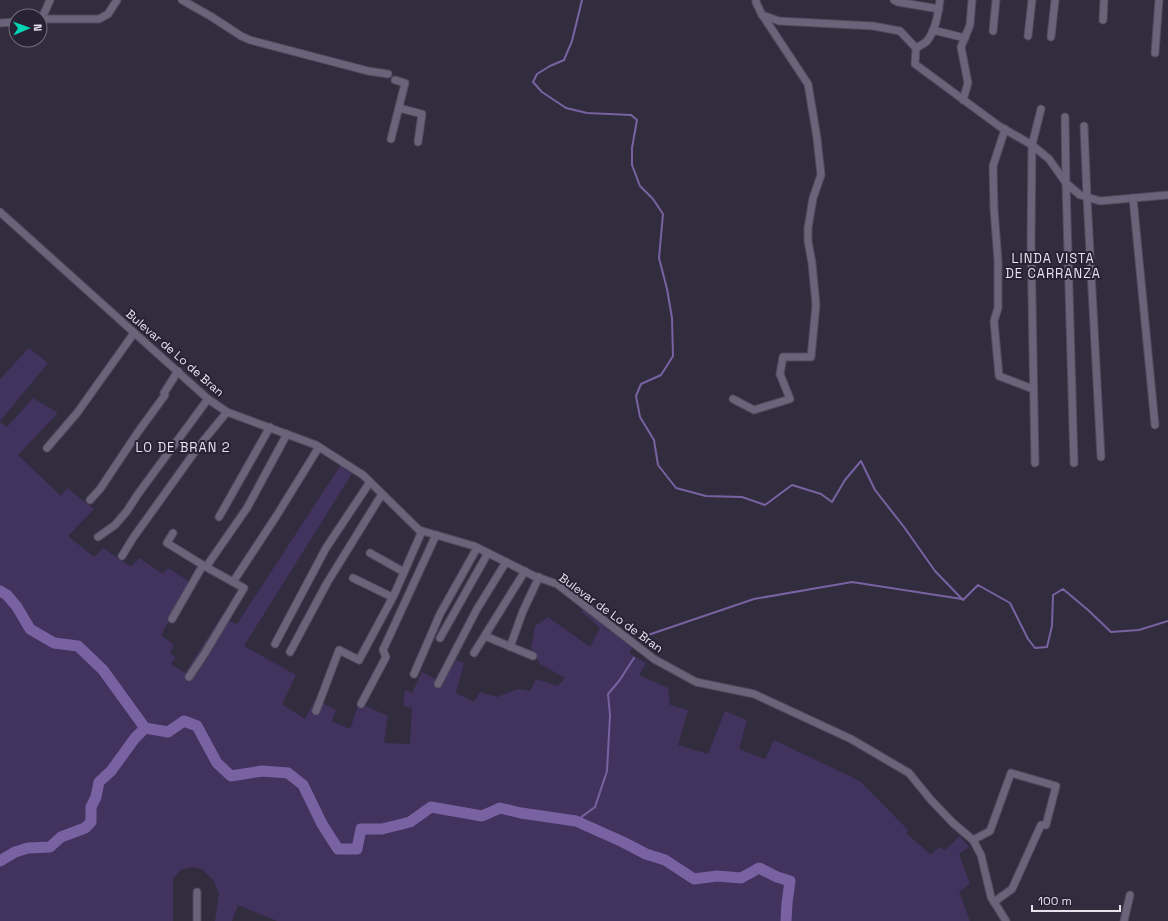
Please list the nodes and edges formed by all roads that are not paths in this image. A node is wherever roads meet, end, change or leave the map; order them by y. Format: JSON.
{"nodes":[{"id":1,"x":117,"y":0,"type":"edge"},
{"id":2,"x":182,"y":0,"type":"edge"},
{"id":3,"x":756,"y":0,"type":"edge"},
{"id":4,"x":894,"y":0,"type":"edge"},
{"id":5,"x":940,"y":0,"type":"edge"},
{"id":6,"x":972,"y":0,"type":"edge"},
{"id":7,"x":996,"y":0,"type":"edge"},
{"id":8,"x":1032,"y":0,"type":"edge"},
{"id":9,"x":1055,"y":0,"type":"edge"},
{"id":10,"x":1104,"y":0,"type":"edge"},
{"id":11,"x":1159,"y":0,"type":"edge"},
{"id":12,"x":907,"y":2,"type":"edge"},
{"id":13,"x":939,"y":9,"type":"junction"},
{"id":14,"x":762,"y":15,"type":"junction"},
{"id":15,"x":48,"y":19,"type":"edge"},
{"id":16,"x":1103,"y":20,"type":"dead end"},
{"id":17,"x":934,"y":30,"type":"junction"},
{"id":18,"x":993,"y":31,"type":"dead end"},
{"id":19,"x":1028,"y":36,"type":"dead end"},
{"id":20,"x":1051,"y":37,"type":"dead end"},
{"id":21,"x":965,"y":38,"type":"junction"},
{"id":22,"x":916,"y":48,"type":"junction"},
{"id":23,"x":1155,"y":53,"type":"dead end"},
{"id":24,"x":388,"y":74,"type":"dead end"},
{"id":25,"x":395,"y":80,"type":"dead end"},
{"id":26,"x":963,"y":100,"type":"junction"},
{"id":27,"x":399,"y":108,"type":"junction"},
{"id":28,"x":1041,"y":109,"type":"dead end"},
{"id":29,"x":1065,"y":116,"type":"dead end"},
{"id":30,"x":1084,"y":126,"type":"dead end"},
{"id":31,"x":1004,"y":129,"type":"junction"},
{"id":32,"x":391,"y":139,"type":"dead end"},
{"id":33,"x":418,"y":142,"type":"dead end"},
{"id":34,"x":1032,"y":145,"type":"junction"},
{"id":35,"x":1066,"y":183,"type":"junction"},
{"id":36,"x":1168,"y":195,"type":"edge"},
{"id":37,"x":1086,"y":197,"type":"junction"},
{"id":38,"x":1133,"y":198,"type":"junction"},
{"id":39,"x":1,"y":214,"type":"edge"},
{"id":40,"x":134,"y":334,"type":"junction"},
{"id":41,"x":178,"y":371,"type":"junction"},
{"id":42,"x":1033,"y":389,"type":"junction"},
{"id":43,"x":208,"y":399,"type":"junction"},
{"id":44,"x":733,"y":399,"type":"dead end"},
{"id":45,"x":227,"y":412,"type":"junction"},
{"id":46,"x":1155,"y":425,"type":"dead end"},
{"id":47,"x":270,"y":427,"type":"junction"},
{"id":48,"x":287,"y":434,"type":"junction"},
{"id":49,"x":319,"y":447,"type":"junction"},
{"id":50,"x":47,"y":448,"type":"dead end"},
{"id":51,"x":1101,"y":457,"type":"dead end"},
{"id":52,"x":1035,"y":463,"type":"dead end"},
{"id":53,"x":1074,"y":463,"type":"dead end"},
{"id":54,"x":370,"y":482,"type":"junction"},
{"id":55,"x":382,"y":494,"type":"junction"},
{"id":56,"x":90,"y":500,"type":"dead end"},
{"id":57,"x":219,"y":517,"type":"dead end"},
{"id":58,"x":422,"y":531,"type":"junction"},
{"id":59,"x":173,"y":533,"type":"dead end"},
{"id":60,"x":436,"y":535,"type":"junction"},
{"id":61,"x":98,"y":537,"type":"dead end"},
{"id":62,"x":477,"y":548,"type":"junction"},
{"id":63,"x":370,"y":553,"type":"dead end"},
{"id":64,"x":488,"y":553,"type":"junction"},
{"id":65,"x":122,"y":556,"type":"dead end"},
{"id":66,"x":506,"y":562,"type":"junction"},
{"id":67,"x":205,"y":566,"type":"junction"},
{"id":68,"x":526,"y":571,"type":"junction"},
{"id":69,"x":404,"y":572,"type":"junction"},
{"id":70,"x":353,"y":578,"type":"dead end"},
{"id":71,"x":539,"y":578,"type":"junction"},
{"id":72,"x":233,"y":582,"type":"junction"},
{"id":73,"x":392,"y":597,"type":"junction"},
{"id":74,"x":172,"y":619,"type":"dead end"},
{"id":75,"x":485,"y":636,"type":"junction"},
{"id":76,"x":440,"y":638,"type":"dead end"},
{"id":77,"x":275,"y":644,"type":"dead end"},
{"id":78,"x":510,"y":647,"type":"junction"},
{"id":79,"x":290,"y":652,"type":"dead end"},
{"id":80,"x":474,"y":653,"type":"dead end"},
{"id":81,"x":533,"y":656,"type":"dead end"},
{"id":82,"x":414,"y":674,"type":"dead end"},
{"id":83,"x":188,"y":677,"type":"dead end"},
{"id":84,"x":438,"y":684,"type":"dead end"},
{"id":85,"x":360,"y":704,"type":"dead end"},
{"id":86,"x":316,"y":711,"type":"dead end"},
{"id":87,"x":973,"y":840,"type":"junction"},
{"id":88,"x":197,"y":892,"type":"dead end"},
{"id":89,"x":1130,"y":895,"type":"dead end"},
{"id":90,"x":994,"y":902,"type":"junction"},
{"id":91,"x":197,"y":921,"type":"edge"},
{"id":92,"x":1006,"y":921,"type":"edge"},
{"id":93,"x":1124,"y":921,"type":"edge"}],
"edges":[{"from":1,"to":15,"type":"street"},
{"from":2,"to":24,"type":"street"},
{"from":3,"to":14,"type":"street"},
{"from":4,"to":12,"type":"street"},
{"from":5,"to":13,"type":"street"},
{"from":6,"to":21,"type":"street"},
{"from":7,"to":18,"type":"street"},
{"from":8,"to":19,"type":"street"},
{"from":9,"to":20,"type":"street"},
{"from":10,"to":16,"type":"street"},
{"from":11,"to":23,"type":"street"},
{"from":12,"to":13,"type":"street"},
{"from":13,"to":17,"type":"street"},
{"from":14,"to":22,"type":"street"},
{"from":14,"to":44,"type":"street"},
{"from":17,"to":21,"type":"street"},
{"from":17,"to":22,"type":"street"},
{"from":21,"to":26,"type":"street"},
{"from":22,"to":26,"type":"street"},
{"from":25,"to":27,"type":"street"},
{"from":26,"to":31,"type":"street"},
{"from":27,"to":32,"type":"street"},
{"from":27,"to":33,"type":"street"},
{"from":28,"to":34,"type":"street"},
{"from":29,"to":35,"type":"street"},
{"from":30,"to":37,"type":"street"},
{"from":31,"to":34,"type":"street"},
{"from":31,"to":42,"type":"street"},
{"from":34,"to":35,"type":"street"},
{"from":34,"to":42,"type":"street"},
{"from":35,"to":37,"type":"street"},
{"from":35,"to":53,"type":"street"},
{"from":36,"to":38,"type":"street"},
{"from":37,"to":38,"type":"street"},
{"from":37,"to":51,"type":"street"},
{"from":38,"to":46,"type":"street"},
{"from":39,"to":40,"type":"street","name":"Bulevar de Lo de Bran"},
{"from":40,"to":41,"type":"street","name":"Bulevar de Lo de Bran"},
{"from":40,"to":50,"type":"street"},
{"from":41,"to":43,"type":"street","name":"Bulevar de Lo de Bran"},
{"from":41,"to":56,"type":"street"},
{"from":42,"to":52,"type":"street"},
{"from":43,"to":45,"type":"street","name":"Bulevar de Lo de Bran"},
{"from":43,"to":61,"type":"street"},
{"from":45,"to":47,"type":"street","name":"Bulevar de Lo de Bran"},
{"from":45,"to":65,"type":"street"},
{"from":47,"to":48,"type":"street","name":"Bulevar de Lo de Bran"},
{"from":47,"to":57,"type":"street"},
{"from":48,"to":49,"type":"street","name":"Bulevar de Lo de Bran"},
{"from":48,"to":67,"type":"street"},
{"from":49,"to":54,"type":"street","name":"Bulevar de Lo de Bran"},
{"from":49,"to":72,"type":"street"},
{"from":54,"to":55,"type":"street","name":"Bulevar de Lo de Bran"},
{"from":54,"to":77,"type":"street"},
{"from":55,"to":58,"type":"street","name":"Bulevar de Lo de Bran"},
{"from":55,"to":79,"type":"street"},
{"from":58,"to":60,"type":"street","name":"Bulevar de Lo de Bran"},
{"from":58,"to":69,"type":"street"},
{"from":59,"to":67,"type":"street"},
{"from":60,"to":62,"type":"street","name":"Bulevar de Lo de Bran"},
{"from":60,"to":85,"type":"street"},
{"from":62,"to":64,"type":"street","name":"Bulevar de Lo de Bran"},
{"from":62,"to":82,"type":"street"},
{"from":63,"to":69,"type":"street"},
{"from":64,"to":66,"type":"street","name":"Bulevar de Lo de Bran"},
{"from":64,"to":76,"type":"street"},
{"from":66,"to":68,"type":"street","name":"Bulevar de Lo de Bran"},
{"from":66,"to":84,"type":"street"},
{"from":67,"to":72,"type":"street"},
{"from":67,"to":74,"type":"street"},
{"from":68,"to":71,"type":"street","name":"Bulevar de Lo de Bran"},
{"from":68,"to":75,"type":"street"},
{"from":69,"to":73,"type":"street"},
{"from":70,"to":73,"type":"street"},
{"from":71,"to":78,"type":"street"},
{"from":71,"to":87,"type":"street","name":"Bulevar de Lo de Bran"},
{"from":72,"to":83,"type":"street"},
{"from":73,"to":86,"type":"street"},
{"from":75,"to":78,"type":"street"},
{"from":75,"to":80,"type":"street"},
{"from":78,"to":81,"type":"street"},
{"from":87,"to":90,"type":"street","name":"Bulevar de Lo de Bran"},
{"from":87,"to":90,"type":"street"},
{"from":88,"to":91,"type":"street"},
{"from":89,"to":93,"type":"street"},
{"from":90,"to":92,"type":"street","name":"Bulevar de Lo de Bran"}]}
